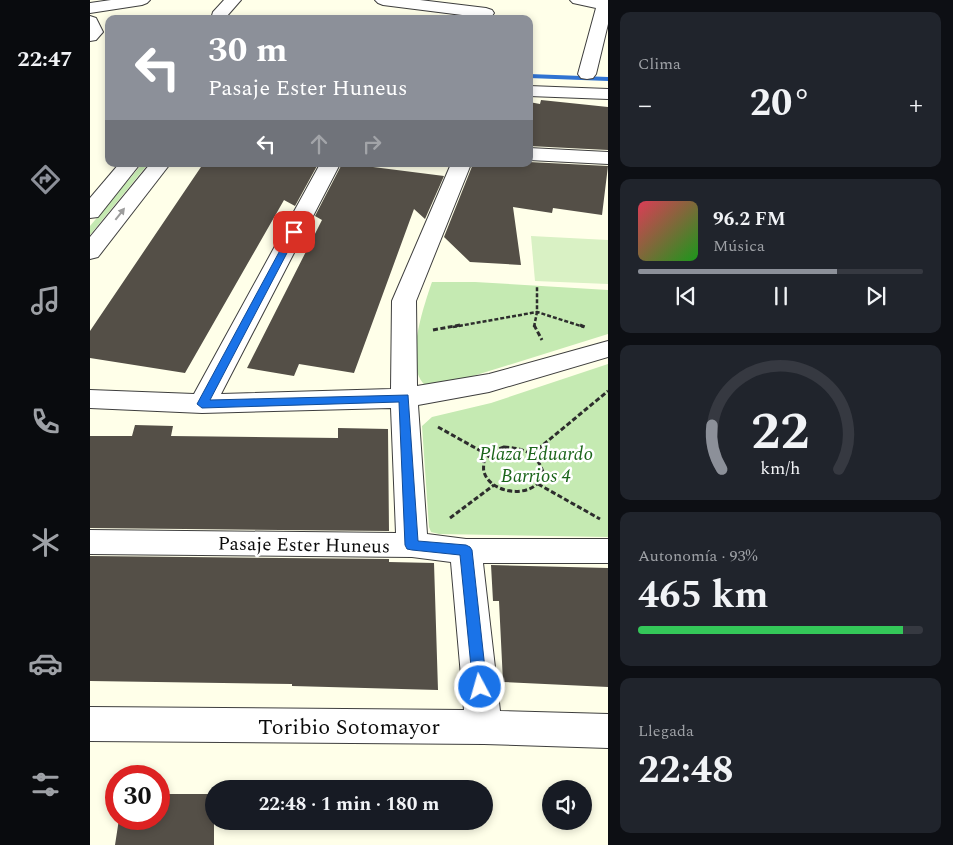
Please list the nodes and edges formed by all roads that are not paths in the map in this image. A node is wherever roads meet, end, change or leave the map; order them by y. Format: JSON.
{"nodes":[{"id":1,"x":142,"y":0,"type":"edge"},
{"id":2,"x":233,"y":0,"type":"edge"},
{"id":3,"x":383,"y":0,"type":"edge"},
{"id":4,"x":578,"y":0,"type":"edge"},
{"id":5,"x":607,"y":5,"type":"edge"},
{"id":6,"x":90,"y":8,"type":"edge"},
{"id":7,"x":487,"y":11,"type":"edge"},
{"id":8,"x":219,"y":15,"type":"edge"},
{"id":9,"x":90,"y":21,"type":"edge"},
{"id":10,"x":90,"y":36,"type":"edge"},
{"id":11,"x":587,"y":74,"type":"dead end"},
{"id":12,"x":533,"y":91,"type":"edge"},
{"id":13,"x":608,"y":94,"type":"edge"},
{"id":14,"x":533,"y":154,"type":"edge"},
{"id":15,"x":608,"y":158,"type":"edge"},
{"id":16,"x":128,"y":167,"type":"edge"},
{"id":17,"x":158,"y":167,"type":"edge"},
{"id":18,"x":328,"y":167,"type":"edge"},
{"id":19,"x":460,"y":167,"type":"edge"},
{"id":20,"x":90,"y":212,"type":"edge"},
{"id":21,"x":90,"y":252,"type":"edge"},
{"id":22,"x":608,"y":349,"type":"edge"},
{"id":23,"x":90,"y":399,"type":"edge"},
{"id":24,"x":202,"y":404,"type":"junction"},
{"id":25,"x":405,"y":404,"type":"junction"},
{"id":26,"x":90,"y":542,"type":"edge"},
{"id":27,"x":412,"y":545,"type":"junction"},
{"id":28,"x":466,"y":550,"type":"junction"},
{"id":29,"x":608,"y":550,"type":"edge"},
{"id":30,"x":90,"y":724,"type":"edge"},
{"id":31,"x":484,"y":726,"type":"junction"},
{"id":32,"x":608,"y":730,"type":"edge"}],
"edges":[{"from":1,"to":6,"type":"street"},
{"from":2,"to":8,"type":"street"},
{"from":3,"to":7,"type":"street"},
{"from":4,"to":5,"type":"street"},
{"from":5,"to":11,"type":"street"},
{"from":9,"to":10,"type":"street"},
{"from":12,"to":13,"type":"street"},
{"from":14,"to":15,"type":"street"},
{"from":16,"to":20,"type":"street"},
{"from":21,"to":17,"type":"street","one_way":true},
{"from":18,"to":24,"type":"street"},
{"from":19,"to":25,"type":"street"},
{"from":22,"to":25,"type":"street"},
{"from":23,"to":24,"type":"street"},
{"from":24,"to":25,"type":"street"},
{"from":25,"to":27,"type":"street"},
{"from":26,"to":27,"type":"street","name":"Pasaje Ester Huneus"},
{"from":27,"to":28,"type":"street","name":"Pasaje Ester Huneus"},
{"from":28,"to":29,"type":"street","name":"Pasaje Ester Huneus"},
{"from":28,"to":31,"type":"street"},
{"from":30,"to":31,"type":"street","name":"Toribio Sotomayor"},
{"from":31,"to":32,"type":"street","name":"Toribio Sotomayor"}]}
